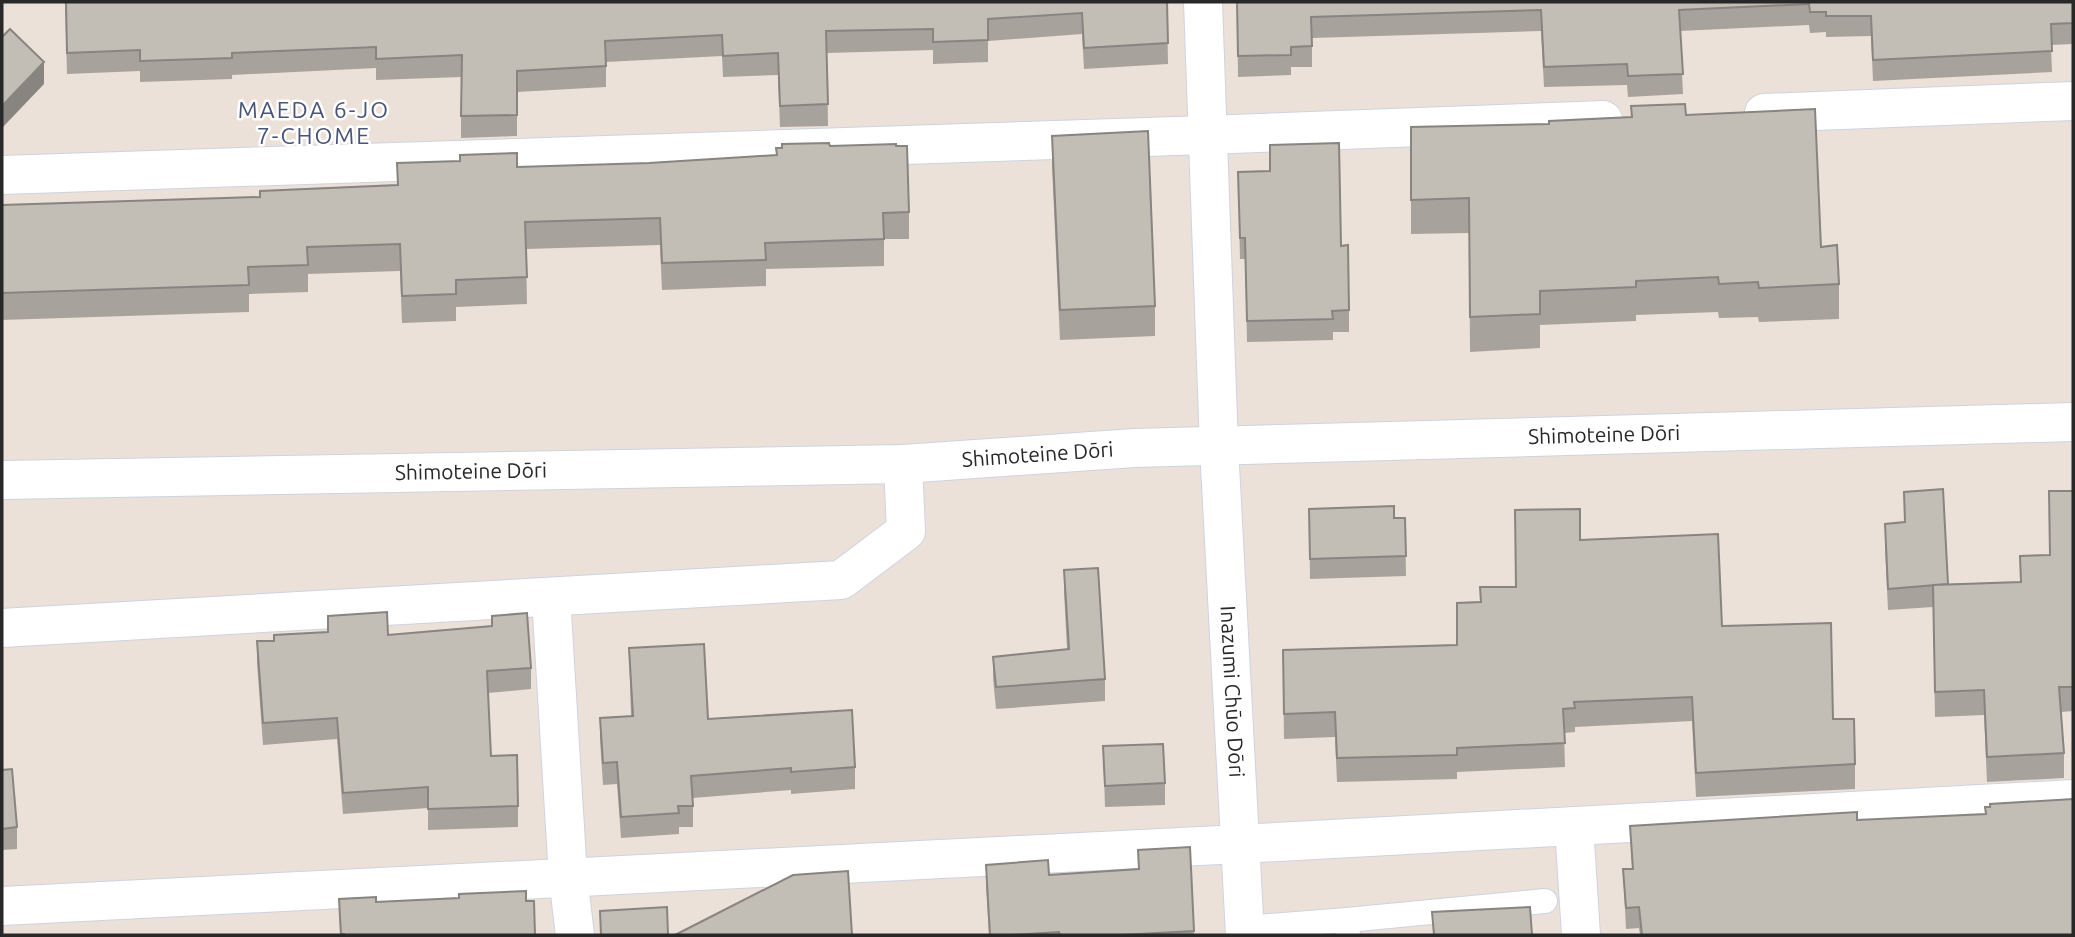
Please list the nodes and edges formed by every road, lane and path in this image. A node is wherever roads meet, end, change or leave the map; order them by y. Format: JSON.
{"nodes":[{"id":1,"x":1203,"y":2,"type":"edge"},
{"id":2,"x":2073,"y":101,"type":"edge"},
{"id":3,"x":1728,"y":115,"type":"edge"},
{"id":4,"x":1632,"y":119,"type":"edge"},
{"id":5,"x":1207,"y":135,"type":"junction"},
{"id":6,"x":2,"y":175,"type":"edge"},
{"id":7,"x":2073,"y":422,"type":"edge"},
{"id":8,"x":1219,"y":447,"type":"junction"},
{"id":9,"x":903,"y":464,"type":"junction"},
{"id":10,"x":2,"y":480,"type":"edge"},
{"id":11,"x":551,"y":597,"type":"junction"},
{"id":12,"x":2,"y":628,"type":"edge"},
{"id":13,"x":2073,"y":799,"type":"edge"},
{"id":14,"x":1574,"y":825,"type":"junction"},
{"id":15,"x":1240,"y":844,"type":"junction"},
{"id":16,"x":568,"y":877,"type":"junction"},
{"id":17,"x":1545,"y":901,"type":"dead end"},
{"id":18,"x":2,"y":906,"type":"edge"},
{"id":19,"x":1348,"y":927,"type":"edge"},
{"id":20,"x":1245,"y":932,"type":"edge"},
{"id":21,"x":575,"y":935,"type":"edge"},
{"id":22,"x":1581,"y":935,"type":"edge"}],
"edges":[{"from":1,"to":5,"type":"street","name":"Inazumi Chūo Dōri"},
{"from":2,"to":3,"type":"street"},
{"from":4,"to":5,"type":"street"},
{"from":5,"to":6,"type":"street"},
{"from":5,"to":8,"type":"street","name":"Inazumi Chūo Dōri"},
{"from":7,"to":8,"type":"street","name":"Shimoteine Dōri"},
{"from":8,"to":9,"type":"street","name":"Shimoteine Dōri"},
{"from":8,"to":15,"type":"street","name":"Inazumi Chūo Dōri"},
{"from":9,"to":10,"type":"street","name":"Shimoteine Dōri"},
{"from":9,"to":11,"type":"street"},
{"from":11,"to":12,"type":"street"},
{"from":11,"to":16,"type":"street"},
{"from":13,"to":14,"type":"street"},
{"from":14,"to":15,"type":"street"},
{"from":14,"to":22,"type":"street"},
{"from":15,"to":16,"type":"street"},
{"from":15,"to":20,"type":"street","name":"Inazumi Chūo Dōri"},
{"from":16,"to":18,"type":"street"},
{"from":16,"to":21,"type":"street"},
{"from":17,"to":19,"type":"lane"},
{"from":19,"to":20,"type":"lane"}]}
